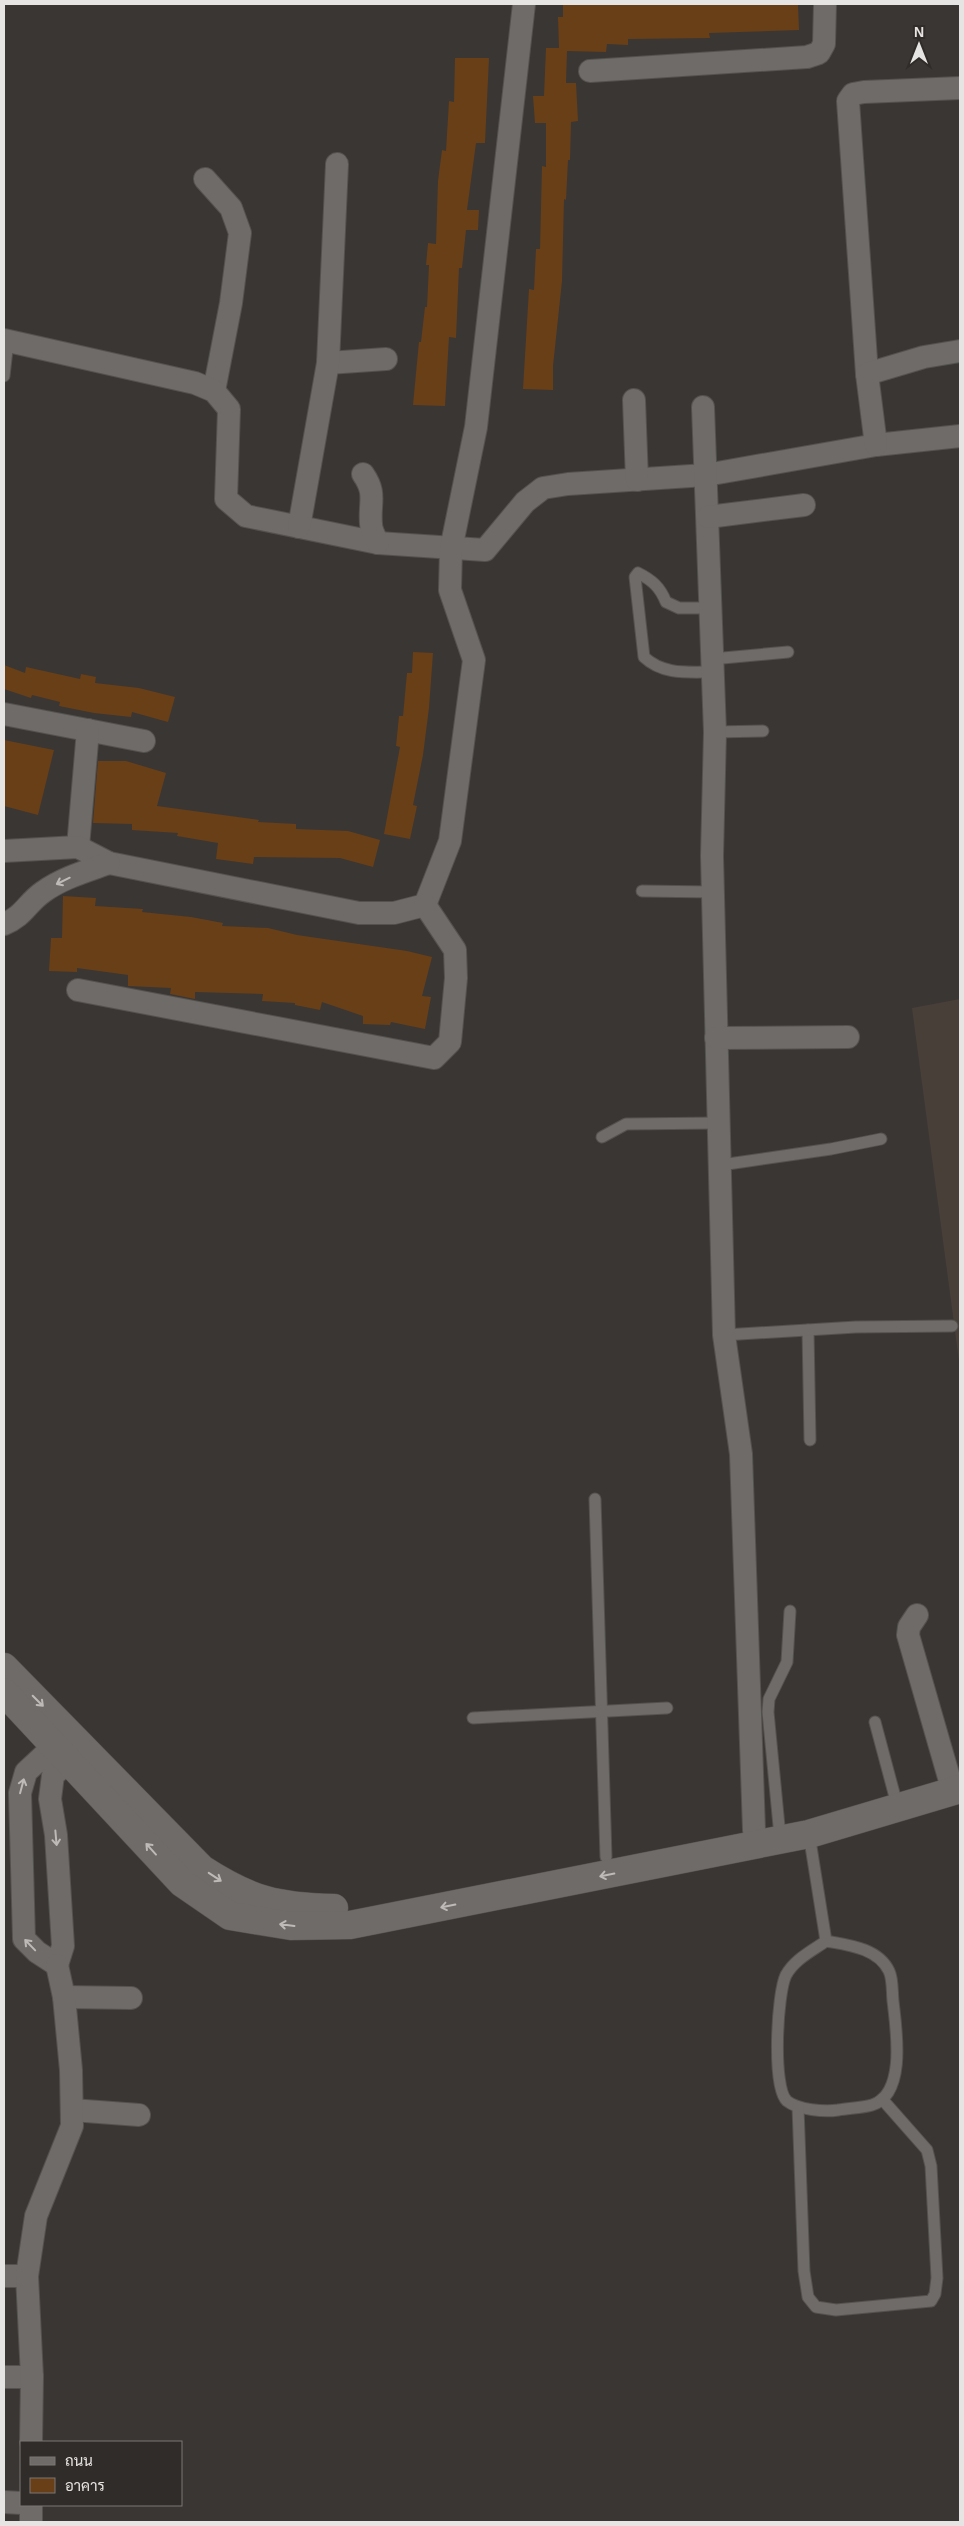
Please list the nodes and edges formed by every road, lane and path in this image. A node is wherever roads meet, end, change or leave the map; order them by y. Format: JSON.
{"nodes":[{"id":1,"x":524,"y":4,"type":"edge"},
{"id":2,"x":825,"y":4,"type":"edge"},
{"id":3,"x":590,"y":72,"type":"dead end"},
{"id":4,"x":960,"y":88,"type":"edge"},
{"id":5,"x":337,"y":164,"type":"dead end"},
{"id":6,"x":204,"y":179,"type":"dead end"},
{"id":7,"x":6,"y":341,"type":"edge"},
{"id":8,"x":960,"y":351,"type":"edge"},
{"id":9,"x":386,"y":359,"type":"dead end"},
{"id":10,"x":328,"y":363,"type":"junction"},
{"id":11,"x":867,"y":374,"type":"junction"},
{"id":12,"x":4,"y":376,"type":"edge"},
{"id":13,"x":214,"y":391,"type":"junction"},
{"id":14,"x":634,"y":400,"type":"dead end"},
{"id":15,"x":703,"y":407,"type":"dead end"},
{"id":16,"x":960,"y":436,"type":"edge"},
{"id":17,"x":876,"y":445,"type":"junction"},
{"id":18,"x":363,"y":474,"type":"dead end"},
{"id":19,"x":706,"y":475,"type":"junction"},
{"id":20,"x":637,"y":480,"type":"junction"},
{"id":21,"x":804,"y":505,"type":"dead end"},
{"id":22,"x":708,"y":517,"type":"junction"},
{"id":23,"x":299,"y":527,"type":"junction"},
{"id":24,"x":378,"y":542,"type":"junction"},
{"id":25,"x":451,"y":549,"type":"junction"},
{"id":26,"x":710,"y":608,"type":"junction"},
{"id":27,"x":788,"y":652,"type":"dead end"},
{"id":28,"x":712,"y":666,"type":"junction"},
{"id":29,"x":4,"y":714,"type":"edge"},
{"id":30,"x":88,"y":730,"type":"junction"},
{"id":31,"x":763,"y":731,"type":"dead end"},
{"id":32,"x":716,"y":732,"type":"junction"},
{"id":33,"x":144,"y":741,"type":"dead end"},
{"id":34,"x":78,"y":847,"type":"junction"},
{"id":35,"x":4,"y":851,"type":"edge"},
{"id":36,"x":109,"y":863,"type":"junction"},
{"id":37,"x":642,"y":891,"type":"dead end"},
{"id":38,"x":713,"y":892,"type":"junction"},
{"id":39,"x":425,"y":905,"type":"junction"},
{"id":40,"x":4,"y":924,"type":"edge"},
{"id":41,"x":78,"y":990,"type":"dead end"},
{"id":42,"x":848,"y":1037,"type":"dead end"},
{"id":43,"x":716,"y":1038,"type":"junction"},
{"id":44,"x":718,"y":1123,"type":"junction"},
{"id":45,"x":602,"y":1137,"type":"dead end"},
{"id":46,"x":881,"y":1139,"type":"dead end"},
{"id":47,"x":721,"y":1165,"type":"junction"},
{"id":48,"x":952,"y":1326,"type":"dead end"},
{"id":49,"x":808,"y":1330,"type":"junction"},
{"id":50,"x":724,"y":1334,"type":"junction"},
{"id":51,"x":810,"y":1440,"type":"dead end"},
{"id":52,"x":595,"y":1499,"type":"dead end"},
{"id":53,"x":790,"y":1611,"type":"dead end"},
{"id":54,"x":917,"y":1615,"type":"dead end"},
{"id":55,"x":4,"y":1667,"type":"edge"},
{"id":56,"x":4,"y":1692,"type":"edge"},
{"id":57,"x":667,"y":1708,"type":"dead end"},
{"id":58,"x":600,"y":1712,"type":"junction"},
{"id":59,"x":473,"y":1718,"type":"dead end"},
{"id":60,"x":876,"y":1722,"type":"dead end"},
{"id":61,"x":61,"y":1754,"type":"junction"},
{"id":62,"x":957,"y":1782,"type":"edge"},
{"id":63,"x":895,"y":1797,"type":"junction"},
{"id":64,"x":21,"y":1810,"type":"junction"},
{"id":65,"x":52,"y":1810,"type":"junction"},
{"id":66,"x":766,"y":1828,"type":"junction"},
{"id":67,"x":809,"y":1834,"type":"junction"},
{"id":68,"x":606,"y":1857,"type":"junction"},
{"id":69,"x":826,"y":1941,"type":"junction"},
{"id":70,"x":57,"y":1965,"type":"junction"},
{"id":71,"x":64,"y":1997,"type":"junction"},
{"id":72,"x":131,"y":1998,"type":"dead end"},
{"id":73,"x":882,"y":2100,"type":"junction"},
{"id":74,"x":798,"y":2106,"type":"junction"},
{"id":75,"x":72,"y":2110,"type":"junction"},
{"id":76,"x":139,"y":2115,"type":"dead end"},
{"id":77,"x":4,"y":2276,"type":"edge"},
{"id":78,"x":27,"y":2276,"type":"junction"},
{"id":79,"x":4,"y":2377,"type":"edge"},
{"id":80,"x":32,"y":2377,"type":"junction"},
{"id":81,"x":31,"y":2441,"type":"edge"},
{"id":82,"x":4,"y":2502,"type":"edge"},
{"id":83,"x":20,"y":2502,"type":"edge"},
{"id":84,"x":31,"y":2506,"type":"edge"},
{"id":85,"x":31,"y":2522,"type":"edge"}],
"edges":[{"from":1,"to":25,"type":"street"},
{"from":2,"to":3,"type":"street"},
{"from":4,"to":11,"type":"street"},
{"from":5,"to":10,"type":"street"},
{"from":6,"to":13,"type":"street"},
{"from":7,"to":12,"type":"lane"},
{"from":7,"to":13,"type":"street"},
{"from":8,"to":11,"type":"street"},
{"from":9,"to":10,"type":"street"},
{"from":10,"to":23,"type":"street"},
{"from":11,"to":17,"type":"street"},
{"from":13,"to":23,"type":"street"},
{"from":14,"to":20,"type":"street"},
{"from":15,"to":19,"type":"street"},
{"from":16,"to":17,"type":"street"},
{"from":17,"to":19,"type":"street"},
{"from":18,"to":24,"type":"street"},
{"from":19,"to":20,"type":"street"},
{"from":19,"to":22,"type":"street"},
{"from":20,"to":25,"type":"street"},
{"from":21,"to":22,"type":"street"},
{"from":22,"to":26,"type":"street"},
{"from":23,"to":24,"type":"street"},
{"from":24,"to":25,"type":"street"},
{"from":25,"to":39,"type":"street"},
{"from":26,"to":28,"type":"street"},
{"from":26,"to":28,"type":"lane"},
{"from":27,"to":28,"type":"lane"},
{"from":28,"to":32,"type":"street"},
{"from":29,"to":30,"type":"street"},
{"from":30,"to":33,"type":"street"},
{"from":30,"to":34,"type":"street"},
{"from":31,"to":32,"type":"lane"},
{"from":32,"to":38,"type":"street"},
{"from":34,"to":35,"type":"street"},
{"from":34,"to":36,"type":"street"},
{"from":36,"to":39,"type":"street"},
{"from":36,"to":40,"type":"street","one_way":true},
{"from":37,"to":38,"type":"lane"},
{"from":38,"to":43,"type":"street"},
{"from":39,"to":41,"type":"street"},
{"from":42,"to":43,"type":"street"},
{"from":43,"to":44,"type":"street"},
{"from":44,"to":45,"type":"lane"},
{"from":44,"to":47,"type":"street"},
{"from":46,"to":47,"type":"lane"},
{"from":47,"to":50,"type":"street"},
{"from":48,"to":49,"type":"lane"},
{"from":49,"to":50,"type":"lane"},
{"from":49,"to":51,"type":"lane"},
{"from":50,"to":66,"type":"street"},
{"from":52,"to":58,"type":"lane"},
{"from":53,"to":66,"type":"lane"},
{"from":54,"to":62,"type":"street"},
{"from":55,"to":68,"type":"street","one_way":true},
{"from":56,"to":61,"type":"street"},
{"from":57,"to":58,"type":"lane"},
{"from":58,"to":59,"type":"lane"},
{"from":58,"to":68,"type":"lane"},
{"from":60,"to":63,"type":"lane"},
{"from":64,"to":61,"type":"street","one_way":true},
{"from":61,"to":65,"type":"street"},
{"from":67,"to":61,"type":"street","one_way":true},
{"from":62,"to":63,"type":"street"},
{"from":62,"to":67,"type":"street"},
{"from":63,"to":66,"type":"street"},
{"from":64,"to":65,"type":"street"},
{"from":70,"to":64,"type":"street","one_way":true},
{"from":65,"to":70,"type":"street","one_way":true},
{"from":66,"to":68,"type":"street"},
{"from":67,"to":69,"type":"lane"},
{"from":69,"to":73,"type":"lane"},
{"from":69,"to":74,"type":"lane"},
{"from":70,"to":71,"type":"street"},
{"from":71,"to":72,"type":"street"},
{"from":71,"to":75,"type":"street"},
{"from":73,"to":74,"type":"lane"},
{"from":73,"to":74,"type":"lane"},
{"from":75,"to":76,"type":"street"},
{"from":75,"to":78,"type":"street"},
{"from":77,"to":78,"type":"street"},
{"from":78,"to":80,"type":"street"},
{"from":79,"to":80,"type":"street"},
{"from":80,"to":81,"type":"street"},
{"from":82,"to":83,"type":"street"},
{"from":84,"to":85,"type":"street"}]}
